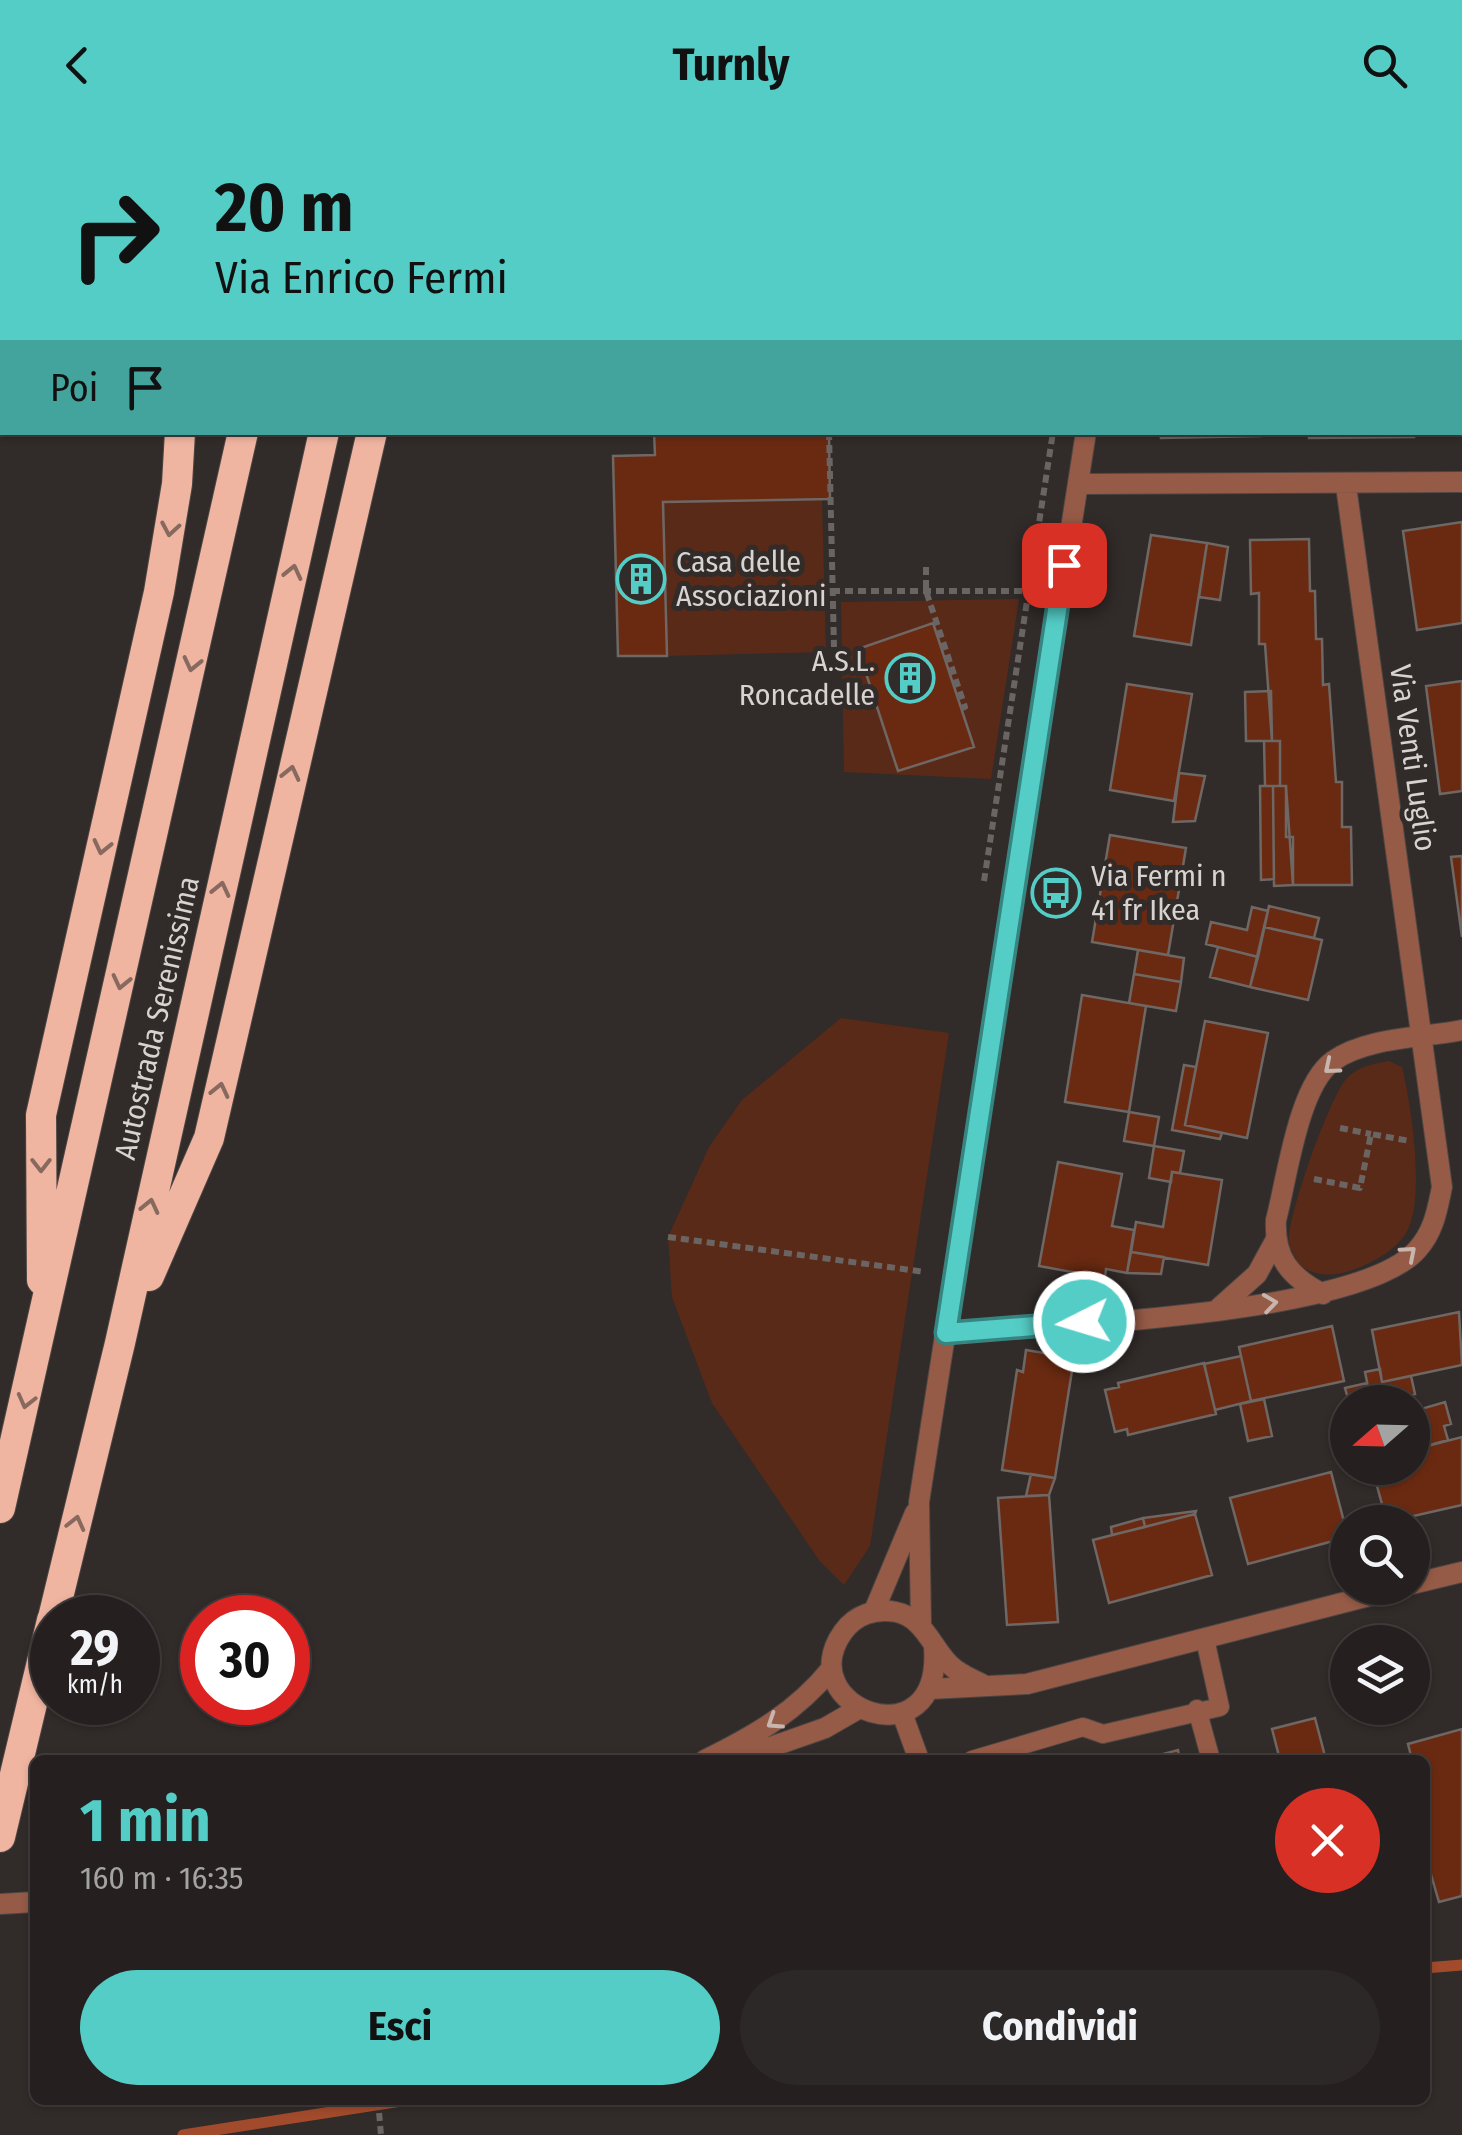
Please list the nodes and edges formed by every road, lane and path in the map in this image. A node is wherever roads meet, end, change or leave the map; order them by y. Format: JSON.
{"nodes":[{"id":1,"x":180,"y":435,"type":"edge"},
{"id":2,"x":242,"y":435,"type":"edge"},
{"id":3,"x":323,"y":435,"type":"edge"},
{"id":4,"x":371,"y":435,"type":"edge"},
{"id":5,"x":829,"y":435,"type":"edge"},
{"id":6,"x":1086,"y":435,"type":"edge"},
{"id":7,"x":1462,"y":482,"type":"edge"},
{"id":8,"x":1078,"y":484,"type":"junction"},
{"id":9,"x":1346,"y":486,"type":"junction"},
{"id":10,"x":926,"y":567,"type":"dead end"},
{"id":11,"x":832,"y":591,"type":"junction"},
{"id":12,"x":926,"y":591,"type":"junction"},
{"id":13,"x":1027,"y":591,"type":"dead end"},
{"id":14,"x":834,"y":647,"type":"dead end"},
{"id":15,"x":962,"y":708,"type":"dead end"},
{"id":16,"x":1462,"y":1030,"type":"edge"},
{"id":17,"x":1422,"y":1038,"type":"junction"},
{"id":18,"x":1340,"y":1128,"type":"dead end"},
{"id":19,"x":1370,"y":1134,"type":"junction"},
{"id":20,"x":1436,"y":1146,"type":"junction"},
{"id":21,"x":1288,"y":1174,"type":"junction"},
{"id":22,"x":668,"y":1237,"type":"dead end"},
{"id":23,"x":1275,"y":1241,"type":"junction"},
{"id":24,"x":924,"y":1272,"type":"dead end"},
{"id":25,"x":1323,"y":1294,"type":"junction"},
{"id":26,"x":1218,"y":1309,"type":"junction"},
{"id":27,"x":946,"y":1333,"type":"junction"},
{"id":28,"x":42,"y":1334,"type":"junction"},
{"id":29,"x":120,"y":1343,"type":"junction"},
{"id":30,"x":919,"y":1502,"type":"junction"},
{"id":31,"x":0,"y":1508,"type":"edge"},
{"id":32,"x":1462,"y":1572,"type":"edge"},
{"id":33,"x":1430,"y":1580,"type":"edge"},
{"id":34,"x":59,"y":1595,"type":"edge"},
{"id":35,"x":1334,"y":1605,"type":"edge"},
{"id":36,"x":874,"y":1611,"type":"junction"},
{"id":37,"x":921,"y":1625,"type":"junction"},
{"id":38,"x":1205,"y":1638,"type":"junction"},
{"id":39,"x":934,"y":1647,"type":"junction"},
{"id":40,"x":832,"y":1669,"type":"junction"},
{"id":41,"x":988,"y":1686,"type":"junction"},
{"id":42,"x":930,"y":1690,"type":"junction"},
{"id":43,"x":858,"y":1709,"type":"junction"},
{"id":44,"x":1197,"y":1709,"type":"junction"},
{"id":45,"x":902,"y":1713,"type":"junction"},
{"id":46,"x":30,"y":1714,"type":"edge"},
{"id":47,"x":713,"y":1755,"type":"edge"},
{"id":48,"x":748,"y":1755,"type":"edge"},
{"id":49,"x":917,"y":1755,"type":"edge"},
{"id":50,"x":989,"y":1755,"type":"edge"},
{"id":51,"x":1210,"y":1755,"type":"edge"},
{"id":52,"x":0,"y":1837,"type":"edge"},
{"id":53,"x":30,"y":1902,"type":"edge"},
{"id":54,"x":0,"y":1904,"type":"edge"},
{"id":55,"x":378,"y":2105,"type":"edge"},
{"id":56,"x":380,"y":2135,"type":"edge"}],
"edges":[{"from":1,"to":28,"type":"highway","one_way":true},
{"from":2,"to":28,"type":"highway","name":"Autostrada Serenissima","one_way":true},
{"from":29,"to":3,"type":"highway","name":"Autostrada Serenissima","one_way":true},
{"from":29,"to":4,"type":"highway","one_way":true},
{"from":5,"to":11,"type":"path"},
{"from":6,"to":8,"type":"street"},
{"from":7,"to":9,"type":"street"},
{"from":8,"to":9,"type":"street"},
{"from":8,"to":27,"type":"street"},
{"from":9,"to":17,"type":"street","name":"Via Venti Luglio"},
{"from":10,"to":12,"type":"path"},
{"from":11,"to":12,"type":"path"},
{"from":11,"to":14,"type":"path"},
{"from":12,"to":13,"type":"path"},
{"from":12,"to":15,"type":"path"},
{"from":16,"to":17,"type":"street"},
{"from":17,"to":20,"type":"street","name":"Via Venti Luglio"},
{"from":17,"to":21,"type":"street","one_way":true},
{"from":18,"to":19,"type":"path"},
{"from":19,"to":20,"type":"path"},
{"from":19,"to":21,"type":"path"},
{"from":25,"to":20,"type":"street","name":"Via Venti Luglio","one_way":true},
{"from":21,"to":23,"type":"street"},
{"from":22,"to":24,"type":"path"},
{"from":23,"to":25,"type":"street"},
{"from":23,"to":26,"type":"street"},
{"from":26,"to":25,"type":"street","name":"Via Venti Luglio","one_way":true},
{"from":26,"to":27,"type":"street","name":"Via Venti Luglio"},
{"from":27,"to":30,"type":"street"},
{"from":28,"to":31,"type":"highway","name":"Autostrada Serenissima","one_way":true},
{"from":34,"to":29,"type":"highway","name":"Autostrada Serenissima","one_way":true},
{"from":30,"to":36,"type":"street"},
{"from":30,"to":37,"type":"street"},
{"from":32,"to":33,"type":"street"},
{"from":35,"to":38,"type":"street"},
{"from":36,"to":37,"type":"street"},
{"from":36,"to":40,"type":"street"},
{"from":37,"to":39,"type":"street"},
{"from":38,"to":41,"type":"street"},
{"from":38,"to":44,"type":"lane"},
{"from":39,"to":41,"type":"street"},
{"from":39,"to":42,"type":"street"},
{"from":40,"to":43,"type":"street"},
{"from":40,"to":47,"type":"street","one_way":true},
{"from":41,"to":42,"type":"street"},
{"from":42,"to":45,"type":"street"},
{"from":43,"to":45,"type":"street"},
{"from":43,"to":48,"type":"street"},
{"from":44,"to":50,"type":"lane"},
{"from":44,"to":51,"type":"lane"},
{"from":45,"to":49,"type":"street"},
{"from":46,"to":52,"type":"highway","name":"Autostrada Serenissima"},
{"from":53,"to":54,"type":"street"},
{"from":55,"to":56,"type":"path"}]}
